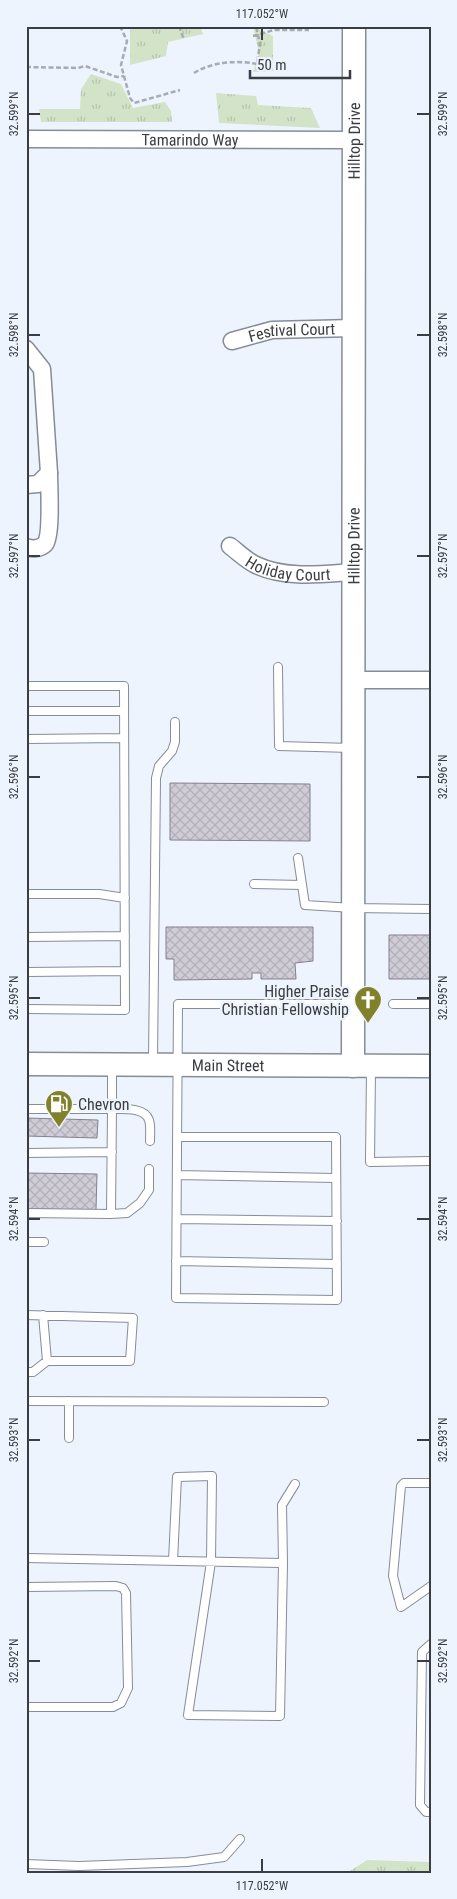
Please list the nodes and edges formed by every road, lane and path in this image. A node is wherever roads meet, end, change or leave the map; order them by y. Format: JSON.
{"nodes":[{"id":1,"x":120,"y":26,"type":"edge"},
{"id":2,"x":179,"y":26,"type":"edge"},
{"id":3,"x":256,"y":26,"type":"edge"},
{"id":4,"x":354,"y":26,"type":"edge"},
{"id":5,"x":309,"y":30,"type":"dead end"},
{"id":6,"x":257,"y":34,"type":"junction"},
{"id":7,"x":253,"y":36,"type":"dead end"},
{"id":8,"x":184,"y":40,"type":"dead end"},
{"id":9,"x":26,"y":67,"type":"edge"},
{"id":10,"x":194,"y":73,"type":"dead end"},
{"id":11,"x":124,"y":76,"type":"junction"},
{"id":12,"x":180,"y":90,"type":"dead end"},
{"id":13,"x":26,"y":138,"type":"edge"},
{"id":14,"x":353,"y":140,"type":"junction"},
{"id":15,"x":353,"y":328,"type":"junction"},
{"id":16,"x":232,"y":341,"type":"dead end"},
{"id":17,"x":26,"y":349,"type":"edge"},
{"id":18,"x":49,"y":473,"type":"junction"},
{"id":19,"x":26,"y":485,"type":"edge"},
{"id":20,"x":230,"y":546,"type":"dead end"},
{"id":21,"x":26,"y":547,"type":"edge"},
{"id":22,"x":353,"y":572,"type":"junction"},
{"id":23,"x":278,"y":667,"type":"dead end"},
{"id":24,"x":353,"y":680,"type":"junction"},
{"id":25,"x":431,"y":680,"type":"edge"},
{"id":26,"x":26,"y":686,"type":"edge"},
{"id":27,"x":26,"y":711,"type":"edge"},
{"id":28,"x":124,"y":711,"type":"junction"},
{"id":29,"x":175,"y":722,"type":"dead end"},
{"id":30,"x":124,"y":738,"type":"junction"},
{"id":31,"x":26,"y":739,"type":"edge"},
{"id":32,"x":353,"y":748,"type":"junction"},
{"id":33,"x":298,"y":858,"type":"dead end"},
{"id":34,"x":254,"y":884,"type":"dead end"},
{"id":35,"x":302,"y":885,"type":"junction"},
{"id":36,"x":26,"y":894,"type":"edge"},
{"id":37,"x":125,"y":898,"type":"junction"},
{"id":38,"x":353,"y":908,"type":"junction"},
{"id":39,"x":431,"y":909,"type":"edge"},
{"id":40,"x":125,"y":936,"type":"junction"},
{"id":41,"x":26,"y":937,"type":"edge"},
{"id":42,"x":125,"y":971,"type":"junction"},
{"id":43,"x":26,"y":972,"type":"edge"},
{"id":44,"x":353,"y":1004,"type":"junction"},
{"id":45,"x":393,"y":1004,"type":"dead end"},
{"id":46,"x":431,"y":1004,"type":"edge"},
{"id":47,"x":26,"y":1009,"type":"edge"},
{"id":48,"x":26,"y":1064,"type":"edge"},
{"id":49,"x":112,"y":1065,"type":"junction"},
{"id":50,"x":152,"y":1065,"type":"junction"},
{"id":51,"x":178,"y":1065,"type":"junction"},
{"id":52,"x":362,"y":1066,"type":"junction"},
{"id":53,"x":431,"y":1066,"type":"edge"},
{"id":54,"x":26,"y":1109,"type":"edge"},
{"id":55,"x":112,"y":1109,"type":"junction"},
{"id":56,"x":178,"y":1137,"type":"junction"},
{"id":57,"x":150,"y":1141,"type":"dead end"},
{"id":58,"x":112,"y":1152,"type":"junction"},
{"id":59,"x":26,"y":1153,"type":"edge"},
{"id":60,"x":431,"y":1161,"type":"edge"},
{"id":61,"x":149,"y":1169,"type":"dead end"},
{"id":62,"x":177,"y":1175,"type":"junction"},
{"id":63,"x":336,"y":1178,"type":"junction"},
{"id":64,"x":26,"y":1213,"type":"edge"},
{"id":65,"x":111,"y":1214,"type":"junction"},
{"id":66,"x":177,"y":1219,"type":"junction"},
{"id":67,"x":337,"y":1221,"type":"junction"},
{"id":68,"x":26,"y":1242,"type":"edge"},
{"id":69,"x":44,"y":1242,"type":"dead end"},
{"id":70,"x":176,"y":1261,"type":"junction"},
{"id":71,"x":337,"y":1264,"type":"junction"},
{"id":72,"x":26,"y":1315,"type":"edge"},
{"id":73,"x":43,"y":1315,"type":"junction"},
{"id":74,"x":47,"y":1362,"type":"junction"},
{"id":75,"x":26,"y":1372,"type":"edge"},
{"id":76,"x":26,"y":1401,"type":"edge"},
{"id":77,"x":69,"y":1401,"type":"junction"},
{"id":78,"x":324,"y":1402,"type":"dead end"},
{"id":79,"x":68,"y":1438,"type":"dead end"},
{"id":80,"x":431,"y":1483,"type":"edge"},
{"id":81,"x":295,"y":1484,"type":"dead end"},
{"id":82,"x":26,"y":1558,"type":"edge"},
{"id":83,"x":173,"y":1561,"type":"junction"},
{"id":84,"x":212,"y":1562,"type":"junction"},
{"id":85,"x":283,"y":1563,"type":"junction"},
{"id":86,"x":431,"y":1586,"type":"edge"},
{"id":87,"x":26,"y":1587,"type":"edge"},
{"id":88,"x":431,"y":1644,"type":"edge"},
{"id":89,"x":26,"y":1707,"type":"edge"},
{"id":90,"x":431,"y":1812,"type":"edge"},
{"id":91,"x":240,"y":1839,"type":"dead end"},
{"id":92,"x":26,"y":1864,"type":"edge"}],
"edges":[{"from":1,"to":11,"type":"path"},
{"from":2,"to":8,"type":"path"},
{"from":3,"to":6,"type":"path"},
{"from":4,"to":14,"type":"main road","name":"Hilltop Drive"},
{"from":5,"to":6,"type":"path"},
{"from":6,"to":7,"type":"path"},
{"from":6,"to":10,"type":"path"},
{"from":9,"to":11,"type":"path"},
{"from":11,"to":12,"type":"path"},
{"from":13,"to":14,"type":"street","name":"Tamarindo Way"},
{"from":14,"to":15,"type":"main road","name":"Hilltop Drive"},
{"from":15,"to":16,"type":"street","name":"Festival Court"},
{"from":15,"to":22,"type":"main road","name":"Hilltop Drive"},
{"from":17,"to":18,"type":"street"},
{"from":18,"to":19,"type":"street"},
{"from":18,"to":21,"type":"street"},
{"from":20,"to":22,"type":"street","name":"Holiday Court"},
{"from":22,"to":24,"type":"main road","name":"Hilltop Drive"},
{"from":23,"to":32,"type":"lane"},
{"from":24,"to":25,"type":"street"},
{"from":24,"to":32,"type":"main road","name":"Hilltop Drive"},
{"from":26,"to":28,"type":"lane"},
{"from":27,"to":28,"type":"lane"},
{"from":28,"to":30,"type":"lane"},
{"from":29,"to":50,"type":"lane"},
{"from":30,"to":31,"type":"lane"},
{"from":30,"to":37,"type":"lane"},
{"from":32,"to":38,"type":"main road","name":"Hilltop Drive"},
{"from":33,"to":35,"type":"lane"},
{"from":34,"to":35,"type":"lane"},
{"from":35,"to":38,"type":"lane"},
{"from":36,"to":37,"type":"lane"},
{"from":37,"to":40,"type":"lane"},
{"from":38,"to":39,"type":"lane"},
{"from":38,"to":44,"type":"main road","name":"Hilltop Drive"},
{"from":40,"to":41,"type":"lane"},
{"from":40,"to":42,"type":"lane"},
{"from":42,"to":43,"type":"lane"},
{"from":42,"to":47,"type":"lane"},
{"from":44,"to":51,"type":"lane"},
{"from":44,"to":52,"type":"main road","name":"Hilltop Drive"},
{"from":45,"to":46,"type":"lane"},
{"from":48,"to":49,"type":"main road","name":"Main Street"},
{"from":49,"to":50,"type":"main road","name":"Main Street"},
{"from":49,"to":55,"type":"lane"},
{"from":50,"to":51,"type":"main road","name":"Main Street"},
{"from":51,"to":52,"type":"main road","name":"Main Street"},
{"from":51,"to":56,"type":"lane"},
{"from":52,"to":53,"type":"main road","name":"Main Street"},
{"from":52,"to":60,"type":"lane"},
{"from":54,"to":55,"type":"lane"},
{"from":55,"to":57,"type":"lane"},
{"from":55,"to":58,"type":"lane"},
{"from":56,"to":62,"type":"lane"},
{"from":56,"to":63,"type":"lane"},
{"from":58,"to":59,"type":"lane"},
{"from":58,"to":65,"type":"lane"},
{"from":61,"to":65,"type":"lane"},
{"from":62,"to":63,"type":"lane"},
{"from":62,"to":66,"type":"lane"},
{"from":63,"to":67,"type":"lane"},
{"from":64,"to":65,"type":"lane"},
{"from":66,"to":67,"type":"lane"},
{"from":66,"to":70,"type":"lane"},
{"from":67,"to":71,"type":"lane"},
{"from":68,"to":69,"type":"lane"},
{"from":70,"to":71,"type":"lane"},
{"from":70,"to":71,"type":"lane"},
{"from":72,"to":73,"type":"lane"},
{"from":73,"to":74,"type":"lane"},
{"from":73,"to":74,"type":"lane"},
{"from":74,"to":75,"type":"lane"},
{"from":76,"to":77,"type":"lane"},
{"from":77,"to":78,"type":"lane"},
{"from":77,"to":79,"type":"lane"},
{"from":80,"to":86,"type":"lane"},
{"from":81,"to":85,"type":"lane"},
{"from":82,"to":83,"type":"lane"},
{"from":83,"to":84,"type":"lane"},
{"from":83,"to":84,"type":"lane"},
{"from":84,"to":85,"type":"lane"},
{"from":84,"to":85,"type":"lane"},
{"from":87,"to":89,"type":"lane"},
{"from":88,"to":90,"type":"lane"},
{"from":91,"to":92,"type":"lane"}]}
